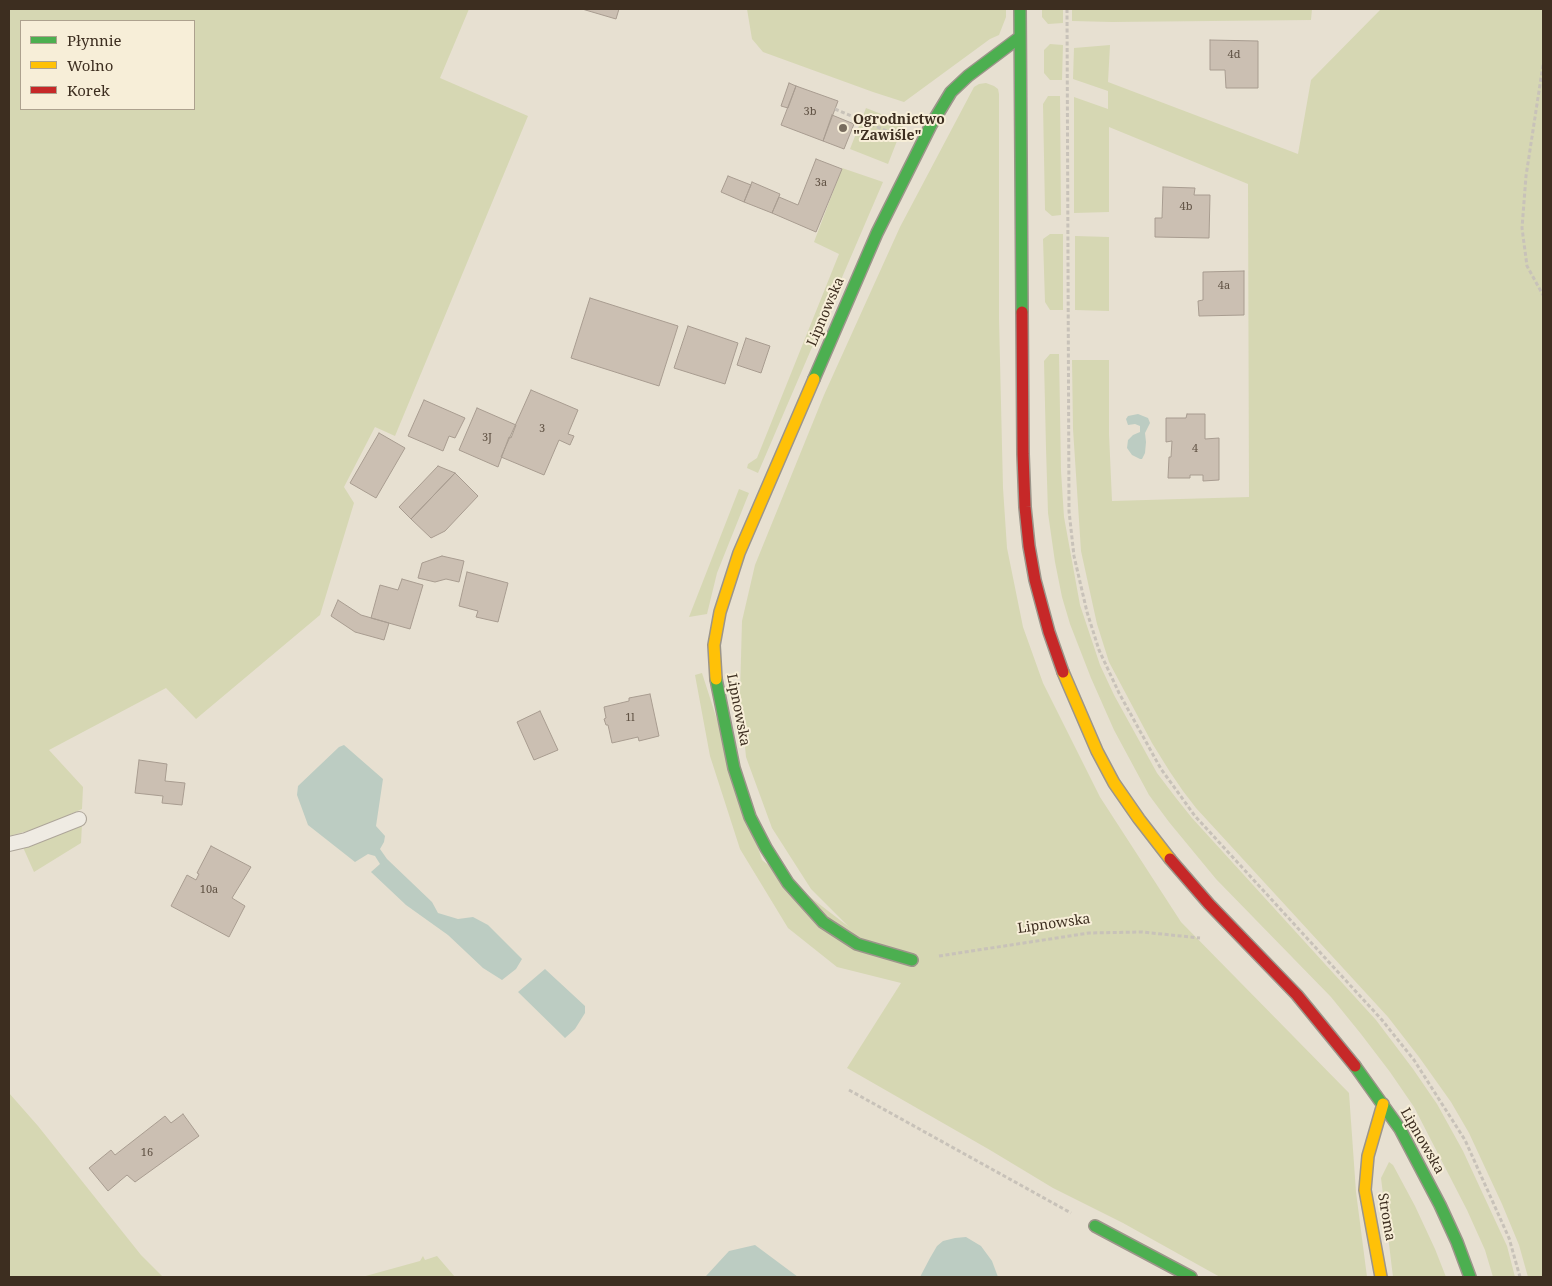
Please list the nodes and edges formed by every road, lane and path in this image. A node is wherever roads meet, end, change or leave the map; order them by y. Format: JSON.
{"nodes":[{"id":1,"x":1020,"y":9,"type":"edge"},
{"id":2,"x":1067,"y":9,"type":"edge"},
{"id":3,"x":1020,"y":37,"type":"junction"},
{"id":4,"x":1543,"y":65,"type":"edge"},
{"id":5,"x":835,"y":109,"type":"dead end"},
{"id":6,"x":873,"y":125,"type":"dead end"},
{"id":7,"x":1543,"y":295,"type":"edge"},
{"id":8,"x":79,"y":819,"type":"dead end"},
{"id":9,"x":9,"y":844,"type":"edge"},
{"id":10,"x":1201,"y":938,"type":"dead end"},
{"id":11,"x":912,"y":960,"type":"joint"},
{"id":12,"x":849,"y":1090,"type":"dead end"},
{"id":13,"x":1383,"y":1104,"type":"junction"},
{"id":14,"x":1095,"y":1226,"type":"joint"},
{"id":15,"x":1191,"y":1277,"type":"edge"},
{"id":16,"x":1381,"y":1277,"type":"edge"},
{"id":17,"x":1470,"y":1277,"type":"edge"},
{"id":18,"x":1520,"y":1277,"type":"edge"}],
"edges":[{"from":1,"to":3,"type":"main road","name":"Lipnowska"},
{"from":2,"to":18,"type":"path"},
{"from":3,"to":11,"type":"main road","name":"Lipnowska"},
{"from":3,"to":13,"type":"main road","name":"Lipnowska"},
{"from":4,"to":7,"type":"path"},
{"from":5,"to":6,"type":"path"},
{"from":8,"to":9,"type":"lane"},
{"from":10,"to":11,"type":"path","name":"Lipnowska"},
{"from":12,"to":14,"type":"path"},
{"from":13,"to":16,"type":"main road","name":"Stroma"},
{"from":13,"to":17,"type":"main road","name":"Lipnowska"},
{"from":14,"to":15,"type":"main road"}]}
